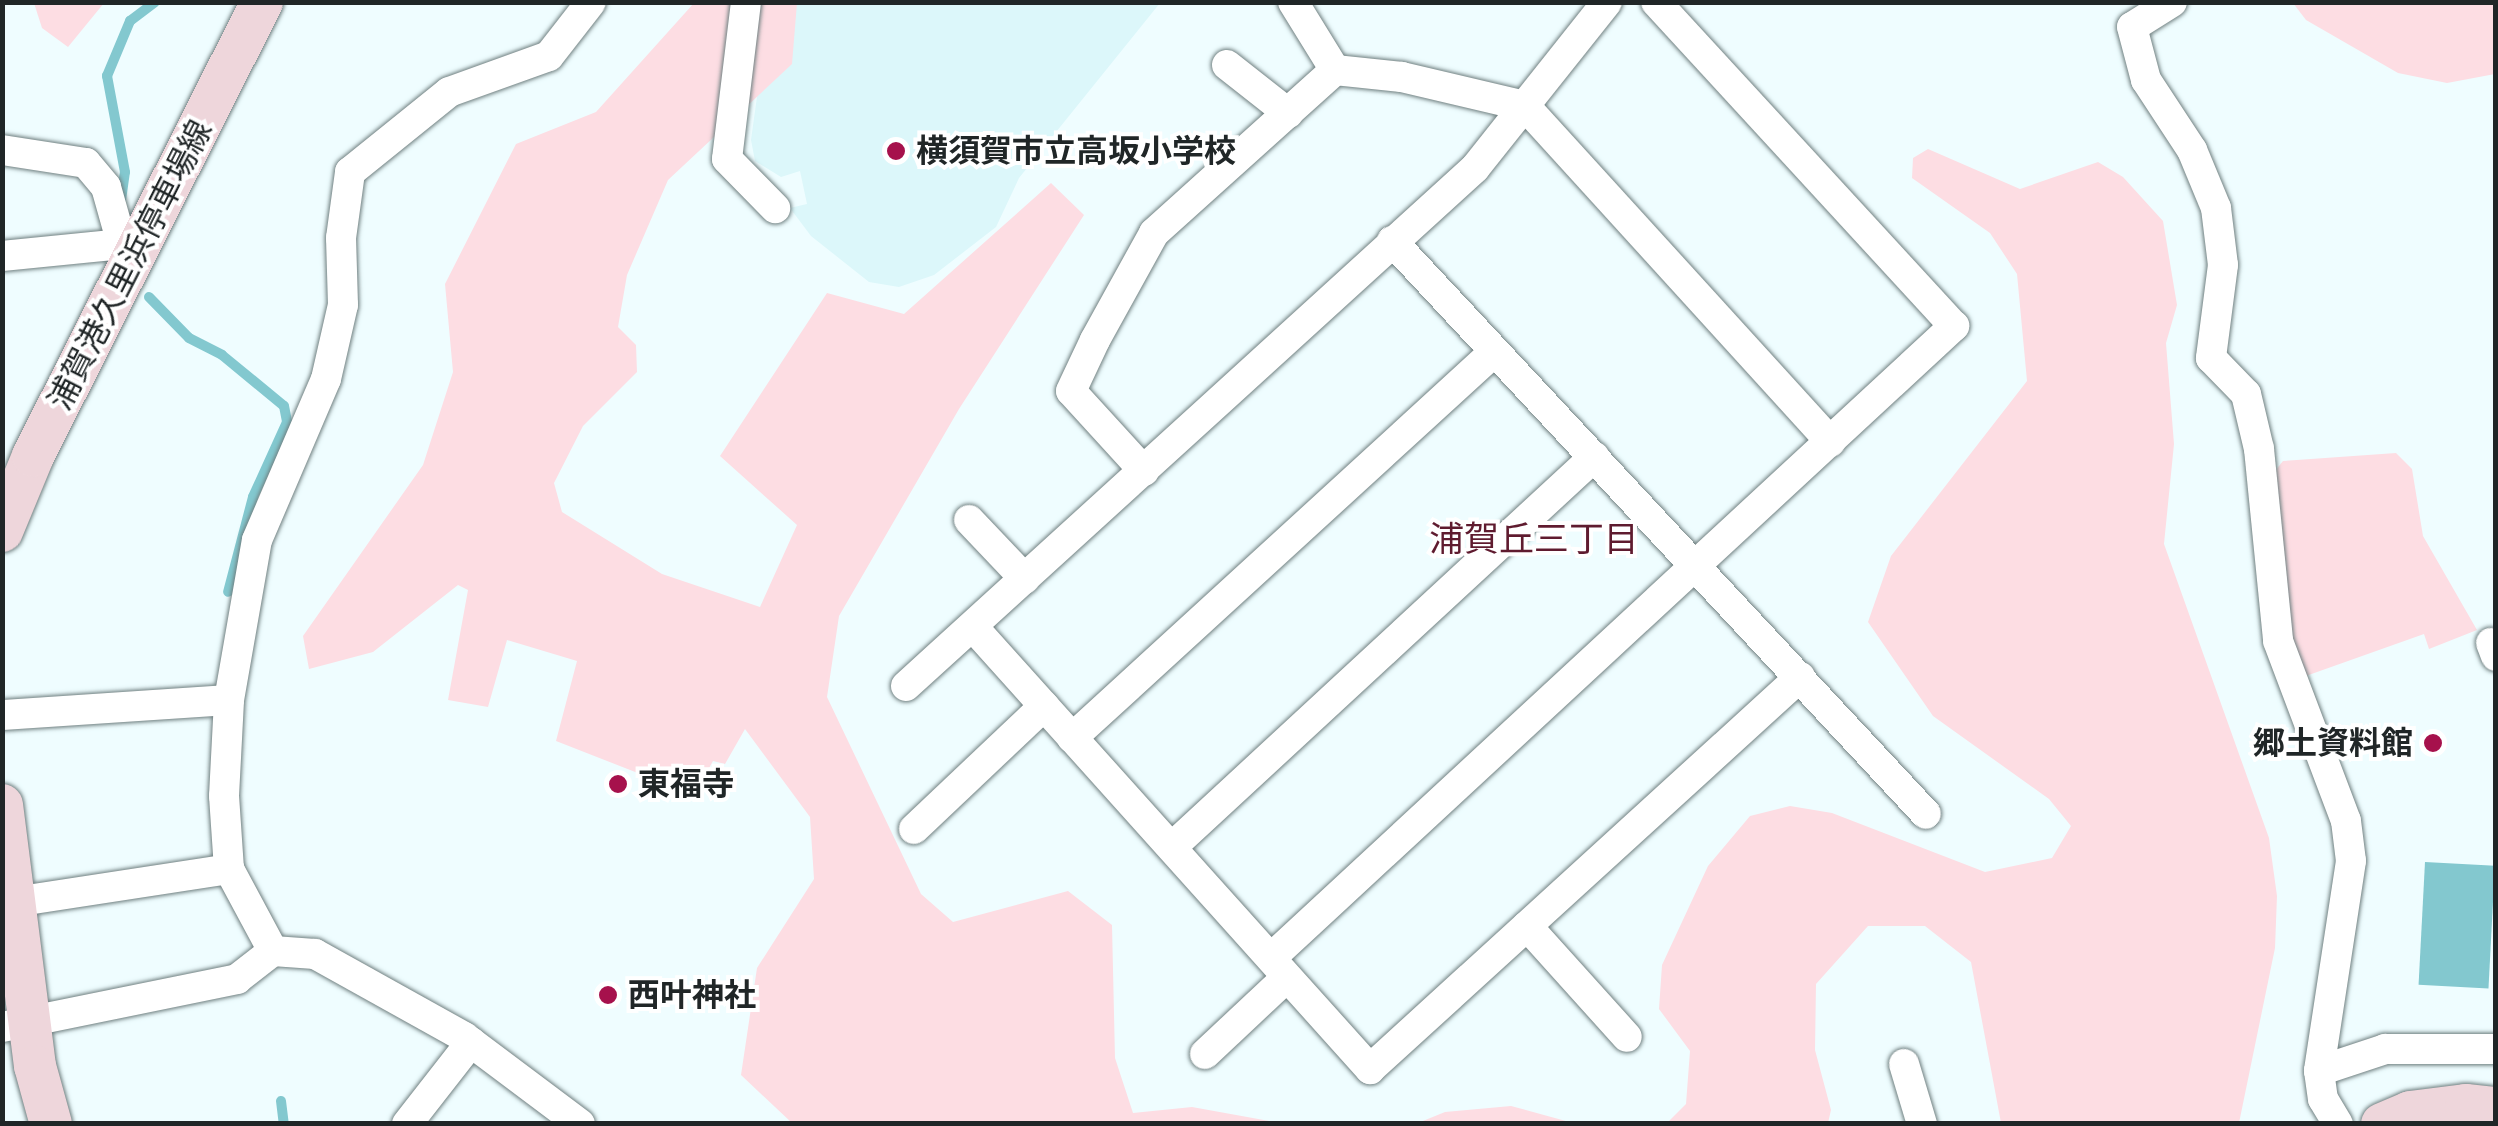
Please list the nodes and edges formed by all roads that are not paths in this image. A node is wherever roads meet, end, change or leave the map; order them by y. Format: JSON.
{"nodes":[{"id":1,"x":262,"y":2,"type":"edge"},
{"id":2,"x":591,"y":2,"type":"edge"},
{"id":3,"x":746,"y":2,"type":"edge"},
{"id":4,"x":1293,"y":2,"type":"edge"},
{"id":5,"x":1607,"y":2,"type":"edge"},
{"id":6,"x":1656,"y":2,"type":"edge"},
{"id":7,"x":2172,"y":2,"type":"edge"},
{"id":8,"x":1227,"y":66,"type":"dead end"},
{"id":9,"x":1336,"y":70,"type":"junction"},
{"id":10,"x":1525,"y":106,"type":"junction"},
{"id":11,"x":1288,"y":112,"type":"junction"},
{"id":12,"x":2,"y":150,"type":"edge"},
{"id":13,"x":775,"y":208,"type":"dead end"},
{"id":14,"x":1392,"y":242,"type":"junction"},
{"id":15,"x":129,"y":249,"type":"junction"},
{"id":16,"x":2,"y":256,"type":"edge"},
{"id":17,"x":1494,"y":352,"type":"junction"},
{"id":18,"x":1832,"y":442,"type":"junction"},
{"id":19,"x":1594,"y":457,"type":"junction"},
{"id":20,"x":1144,"y":471,"type":"junction"},
{"id":21,"x":969,"y":520,"type":"dead end"},
{"id":22,"x":2,"y":531,"type":"edge"},
{"id":23,"x":1696,"y":566,"type":"junction"},
{"id":24,"x":1025,"y":579,"type":"junction"},
{"id":25,"x":974,"y":628,"type":"junction"},
{"id":26,"x":1800,"y":677,"type":"junction"},
{"id":27,"x":906,"y":686,"type":"dead end"},
{"id":28,"x":229,"y":700,"type":"junction"},
{"id":29,"x":1044,"y":706,"type":"junction"},
{"id":30,"x":2,"y":715,"type":"edge"},
{"id":31,"x":1072,"y":738,"type":"junction"},
{"id":32,"x":2,"y":805,"type":"edge"},
{"id":33,"x":1926,"y":814,"type":"dead end"},
{"id":34,"x":914,"y":829,"type":"dead end"},
{"id":35,"x":1172,"y":847,"type":"junction"},
{"id":36,"x":230,"y":869,"type":"junction"},
{"id":37,"x":14,"y":902,"type":"junction"},
{"id":38,"x":1526,"y":926,"type":"junction"},
{"id":39,"x":273,"y":952,"type":"junction"},
{"id":40,"x":1279,"y":967,"type":"junction"},
{"id":41,"x":16,"y":1026,"type":"edge"},
{"id":42,"x":1626,"y":1036,"type":"dead end"},
{"id":43,"x":470,"y":1042,"type":"junction"},
{"id":44,"x":2496,"y":1049,"type":"edge"},
{"id":45,"x":1205,"y":1054,"type":"dead end"},
{"id":46,"x":1904,"y":1064,"type":"dead end"},
{"id":47,"x":2319,"y":1071,"type":"junction"},
{"id":48,"x":2496,"y":1108,"type":"edge"},
{"id":49,"x":542,"y":1112,"type":"edge"},
{"id":50,"x":51,"y":1124,"type":"edge"},
{"id":51,"x":407,"y":1124,"type":"edge"},
{"id":52,"x":580,"y":1124,"type":"edge"},
{"id":53,"x":1922,"y":1124,"type":"edge"},
{"id":54,"x":2338,"y":1124,"type":"edge"},
{"id":55,"x":2382,"y":1124,"type":"edge"}],
"edges":[{"from":1,"to":15,"type":"main road","name":"浦賀港久里浜停車場線"},
{"from":2,"to":28,"type":"street"},
{"from":3,"to":13,"type":"street"},
{"from":4,"to":9,"type":"street"},
{"from":5,"to":10,"type":"street"},
{"from":6,"to":18,"type":"street"},
{"from":7,"to":47,"type":"street"},
{"from":8,"to":11,"type":"street"},
{"from":9,"to":10,"type":"street"},
{"from":9,"to":11,"type":"street"},
{"from":10,"to":14,"type":"street"},
{"from":10,"to":18,"type":"street"},
{"from":11,"to":20,"type":"street"},
{"from":12,"to":15,"type":"street"},
{"from":14,"to":17,"type":"street"},
{"from":14,"to":20,"type":"street"},
{"from":15,"to":16,"type":"street"},
{"from":15,"to":22,"type":"main road","name":"浦賀港久里浜停車場線"},
{"from":17,"to":19,"type":"street"},
{"from":17,"to":31,"type":"street"},
{"from":18,"to":23,"type":"street"},
{"from":19,"to":23,"type":"street"},
{"from":19,"to":35,"type":"street"},
{"from":20,"to":24,"type":"street"},
{"from":21,"to":24,"type":"street"},
{"from":23,"to":26,"type":"street"},
{"from":23,"to":40,"type":"street"},
{"from":24,"to":25,"type":"street"},
{"from":25,"to":27,"type":"street"},
{"from":25,"to":29,"type":"street"},
{"from":26,"to":33,"type":"street"},
{"from":26,"to":38,"type":"street"},
{"from":28,"to":30,"type":"street"},
{"from":28,"to":36,"type":"street"},
{"from":29,"to":31,"type":"street"},
{"from":29,"to":34,"type":"street"},
{"from":31,"to":35,"type":"street"},
{"from":32,"to":37,"type":"main road"},
{"from":35,"to":40,"type":"street"},
{"from":36,"to":37,"type":"street"},
{"from":36,"to":39,"type":"street"},
{"from":37,"to":41,"type":"main road"},
{"from":38,"to":40,"type":"street"},
{"from":38,"to":42,"type":"street"},
{"from":39,"to":41,"type":"street"},
{"from":39,"to":43,"type":"street"},
{"from":40,"to":45,"type":"street"},
{"from":41,"to":50,"type":"main road"},
{"from":43,"to":49,"type":"street"},
{"from":43,"to":51,"type":"street"},
{"from":44,"to":47,"type":"street"},
{"from":46,"to":53,"type":"street"},
{"from":47,"to":54,"type":"street"},
{"from":48,"to":55,"type":"main road"},
{"from":49,"to":52,"type":"street"}]}
